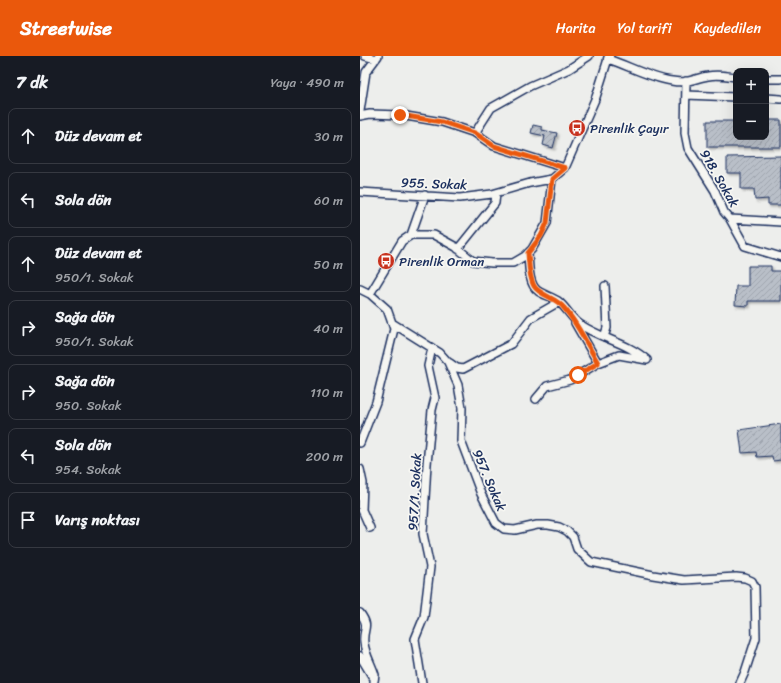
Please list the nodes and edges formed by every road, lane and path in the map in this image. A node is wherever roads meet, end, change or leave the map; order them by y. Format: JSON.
{"nodes":[{"id":1,"x":365,"y":56,"type":"edge"},
{"id":2,"x":588,"y":56,"type":"edge"},
{"id":3,"x":377,"y":58,"type":"edge"},
{"id":4,"x":608,"y":58,"type":"edge"},
{"id":5,"x":733,"y":76,"type":"edge"},
{"id":6,"x":769,"y":79,"type":"edge"},
{"id":7,"x":781,"y":79,"type":"edge"},
{"id":8,"x":686,"y":82,"type":"junction"},
{"id":9,"x":686,"y":95,"type":"junction"},
{"id":10,"x":733,"y":97,"type":"edge"},
{"id":11,"x":769,"y":98,"type":"edge"},
{"id":12,"x":781,"y":99,"type":"edge"},
{"id":13,"x":360,"y":111,"type":"edge"},
{"id":14,"x":360,"y":116,"type":"edge"},
{"id":15,"x":475,"y":133,"type":"junction"},
{"id":16,"x":565,"y":168,"type":"junction"},
{"id":17,"x":552,"y":179,"type":"junction"},
{"id":18,"x":360,"y":192,"type":"edge"},
{"id":19,"x":496,"y":193,"type":"junction"},
{"id":20,"x":425,"y":195,"type":"junction"},
{"id":21,"x":730,"y":219,"type":"junction"},
{"id":22,"x":781,"y":222,"type":"edge"},
{"id":23,"x":411,"y":235,"type":"junction"},
{"id":24,"x":458,"y":249,"type":"junction"},
{"id":25,"x":528,"y":253,"type":"junction"},
{"id":26,"x":781,"y":257,"type":"edge"},
{"id":27,"x":605,"y":286,"type":"dead end"},
{"id":28,"x":360,"y":289,"type":"edge"},
{"id":29,"x":370,"y":294,"type":"junction"},
{"id":30,"x":559,"y":302,"type":"junction"},
{"id":31,"x":572,"y":318,"type":"junction"},
{"id":32,"x":392,"y":323,"type":"junction"},
{"id":33,"x":604,"y":337,"type":"junction"},
{"id":34,"x":432,"y":348,"type":"junction"},
{"id":35,"x":448,"y":362,"type":"junction"},
{"id":36,"x":598,"y":363,"type":"junction"},
{"id":37,"x":536,"y":399,"type":"dead end"},
{"id":38,"x":360,"y":443,"type":"edge"},
{"id":39,"x":360,"y":469,"type":"edge"},
{"id":40,"x":370,"y":528,"type":"dead end"},
{"id":41,"x":360,"y":613,"type":"edge"},
{"id":42,"x":360,"y":656,"type":"edge"},
{"id":43,"x":375,"y":682,"type":"edge"},
{"id":44,"x":422,"y":683,"type":"edge"},
{"id":45,"x":740,"y":683,"type":"edge"}],
"edges":[{"from":1,"to":3,"type":"street"},
{"from":2,"to":15,"type":"street"},
{"from":3,"to":13,"type":"street"},
{"from":4,"to":8,"type":"street"},
{"from":4,"to":16,"type":"street"},
{"from":5,"to":8,"type":"street"},
{"from":6,"to":7,"type":"street"},
{"from":8,"to":9,"type":"street","name":"918. Sokak"},
{"from":9,"to":10,"type":"street"},
{"from":9,"to":21,"type":"street","name":"918. Sokak"},
{"from":11,"to":12,"type":"street"},
{"from":14,"to":15,"type":"street"},
{"from":15,"to":16,"type":"street"},
{"from":16,"to":17,"type":"street"},
{"from":17,"to":19,"type":"street","name":"955. Sokak"},
{"from":17,"to":25,"type":"street"},
{"from":18,"to":20,"type":"street","name":"955. Sokak"},
{"from":19,"to":20,"type":"street","name":"955. Sokak"},
{"from":19,"to":24,"type":"street"},
{"from":20,"to":23,"type":"street"},
{"from":21,"to":22,"type":"street"},
{"from":21,"to":26,"type":"street","name":"918. Sokak"},
{"from":23,"to":24,"type":"street"},
{"from":23,"to":29,"type":"street"},
{"from":24,"to":25,"type":"street"},
{"from":25,"to":30,"type":"street"},
{"from":27,"to":33,"type":"street"},
{"from":28,"to":29,"type":"street","name":"957. Sokak"},
{"from":29,"to":32,"type":"street","name":"957. Sokak"},
{"from":30,"to":31,"type":"street"},
{"from":30,"to":35,"type":"street"},
{"from":31,"to":33,"type":"street"},
{"from":31,"to":36,"type":"street"},
{"from":32,"to":34,"type":"street","name":"957. Sokak"},
{"from":32,"to":38,"type":"street"},
{"from":33,"to":36,"type":"street"},
{"from":34,"to":35,"type":"street","name":"957. Sokak"},
{"from":34,"to":44,"type":"street","name":"957/1. Sokak"},
{"from":35,"to":45,"type":"street","name":"957. Sokak"},
{"from":36,"to":37,"type":"street"},
{"from":39,"to":40,"type":"street"},
{"from":41,"to":43,"type":"street"},
{"from":42,"to":43,"type":"street"}]}
